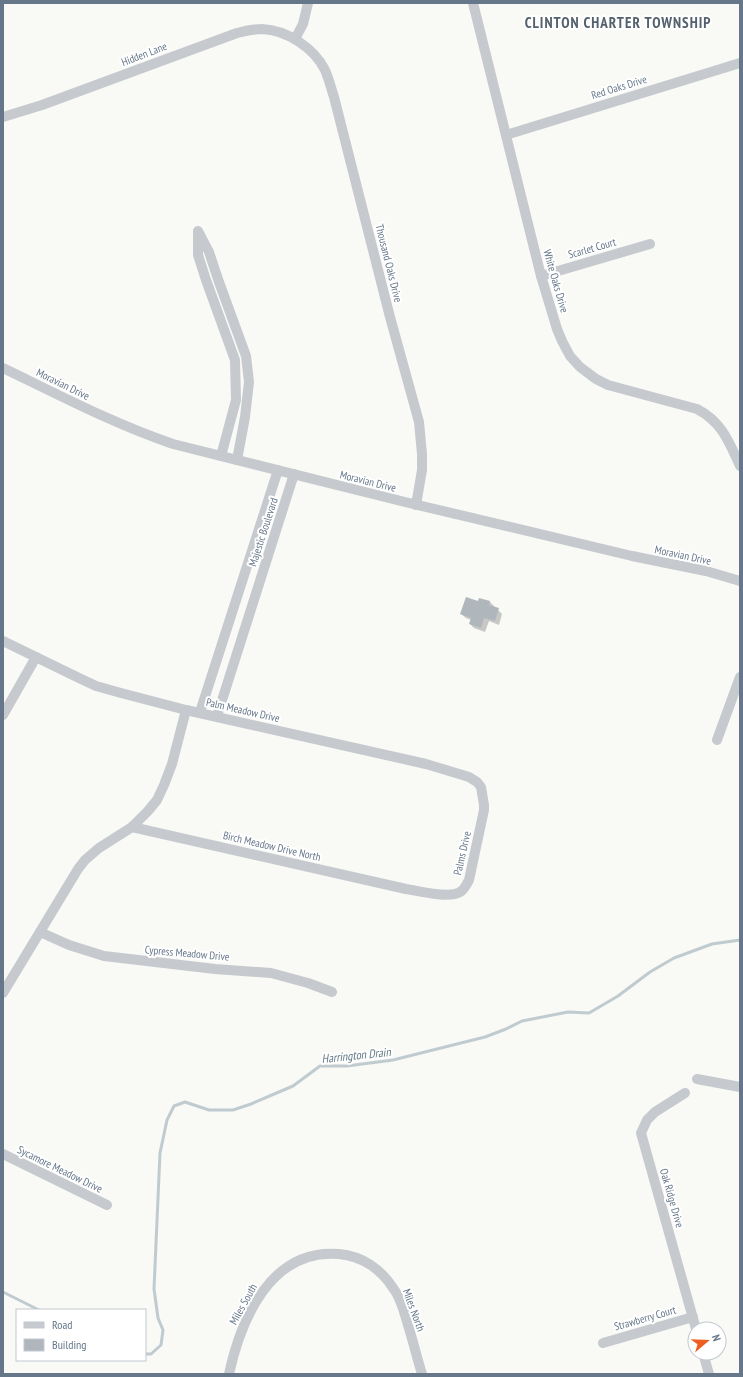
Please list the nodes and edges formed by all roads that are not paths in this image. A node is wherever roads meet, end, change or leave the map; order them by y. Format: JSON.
{"nodes":[{"id":1,"x":308,"y":3,"type":"edge"},
{"id":2,"x":473,"y":3,"type":"edge"},
{"id":3,"x":295,"y":39,"type":"junction"},
{"id":4,"x":740,"y":63,"type":"edge"},
{"id":5,"x":3,"y":117,"type":"edge"},
{"id":6,"x":506,"y":135,"type":"junction"},
{"id":7,"x":650,"y":244,"type":"dead end"},
{"id":8,"x":541,"y":276,"type":"junction"},
{"id":9,"x":223,"y":292,"type":"junction"},
{"id":10,"x":211,"y":295,"type":"junction"},
{"id":11,"x":238,"y":333,"type":"junction"},
{"id":12,"x":226,"y":336,"type":"junction"},
{"id":13,"x":3,"y":368,"type":"edge"},
{"id":14,"x":233,"y":413,"type":"junction"},
{"id":15,"x":245,"y":417,"type":"junction"},
{"id":16,"x":221,"y":456,"type":"junction"},
{"id":17,"x":237,"y":460,"type":"junction"},
{"id":18,"x":740,"y":466,"type":"edge"},
{"id":19,"x":278,"y":470,"type":"junction"},
{"id":20,"x":294,"y":474,"type":"junction"},
{"id":21,"x":416,"y":505,"type":"junction"},
{"id":22,"x":740,"y":581,"type":"edge"},
{"id":23,"x":239,"y":592,"type":"junction"},
{"id":24,"x":254,"y":598,"type":"junction"},
{"id":25,"x":3,"y":641,"type":"edge"},
{"id":26,"x":36,"y":657,"type":"junction"},
{"id":27,"x":740,"y":680,"type":"edge"},
{"id":28,"x":186,"y":710,"type":"junction"},
{"id":29,"x":200,"y":712,"type":"junction"},
{"id":30,"x":3,"y":715,"type":"edge"},
{"id":31,"x":217,"y":716,"type":"junction"},
{"id":32,"x":717,"y":740,"type":"dead end"},
{"id":33,"x":481,"y":787,"type":"joint"},
{"id":34,"x":132,"y":826,"type":"junction"},
{"id":35,"x":406,"y":889,"type":"joint"},
{"id":36,"x":40,"y":932,"type":"junction"},
{"id":37,"x":332,"y":992,"type":"dead end"},
{"id":38,"x":3,"y":993,"type":"edge"},
{"id":39,"x":697,"y":1079,"type":"dead end"},
{"id":40,"x":740,"y":1086,"type":"edge"},
{"id":41,"x":686,"y":1093,"type":"dead end"},
{"id":42,"x":3,"y":1154,"type":"edge"},
{"id":43,"x":106,"y":1205,"type":"dead end"},
{"id":44,"x":323,"y":1254,"type":"joint"},
{"id":45,"x":693,"y":1317,"type":"junction"},
{"id":46,"x":694,"y":1321,"type":"edge"},
{"id":47,"x":603,"y":1342,"type":"dead end"},
{"id":48,"x":705,"y":1361,"type":"edge"},
{"id":49,"x":229,"y":1374,"type":"edge"},
{"id":50,"x":422,"y":1374,"type":"edge"},
{"id":51,"x":709,"y":1374,"type":"edge"}],
"edges":[{"from":1,"to":3,"type":"street"},
{"from":2,"to":6,"type":"street","name":"White Oaks Drive"},
{"from":3,"to":5,"type":"street","name":"Hidden Lane"},
{"from":3,"to":21,"type":"street","name":"Thousand Oaks Drive"},
{"from":4,"to":6,"type":"street","name":"Red Oaks Drive"},
{"from":6,"to":8,"type":"street","name":"White Oaks Drive"},
{"from":7,"to":8,"type":"street","name":"Scarlet Court"},
{"from":8,"to":18,"type":"street","name":"White Oaks Drive"},
{"from":9,"to":10,"type":"street"},
{"from":9,"to":10,"type":"street"},
{"from":9,"to":11,"type":"street"},
{"from":10,"to":12,"type":"street"},
{"from":11,"to":12,"type":"street"},
{"from":11,"to":15,"type":"street"},
{"from":12,"to":14,"type":"street"},
{"from":13,"to":16,"type":"street","name":"Moravian Drive"},
{"from":14,"to":15,"type":"street"},
{"from":14,"to":16,"type":"street"},
{"from":15,"to":17,"type":"street"},
{"from":16,"to":17,"type":"street","name":"Moravian Drive"},
{"from":17,"to":19,"type":"street","name":"Moravian Drive"},
{"from":19,"to":20,"type":"street","name":"Moravian Drive"},
{"from":19,"to":23,"type":"street","name":"Majestic Boulevard"},
{"from":20,"to":21,"type":"street","name":"Moravian Drive"},
{"from":20,"to":24,"type":"street","name":"Majestic Boulevard"},
{"from":21,"to":22,"type":"street","name":"Moravian Drive"},
{"from":23,"to":24,"type":"street"},
{"from":23,"to":29,"type":"street","name":"Majestic Boulevard"},
{"from":24,"to":31,"type":"street","name":"Majestic Boulevard"},
{"from":25,"to":26,"type":"street","name":"Palm Meadow Drive"},
{"from":26,"to":28,"type":"street","name":"Palm Meadow Drive"},
{"from":26,"to":30,"type":"street"},
{"from":27,"to":32,"type":"street"},
{"from":28,"to":29,"type":"street","name":"Palm Meadow Drive"},
{"from":28,"to":34,"type":"street"},
{"from":29,"to":31,"type":"street","name":"Palm Meadow Drive"},
{"from":31,"to":33,"type":"street","name":"Palm Meadow Drive"},
{"from":33,"to":35,"type":"street","name":"Palms Drive"},
{"from":34,"to":35,"type":"street","name":"Birch Meadow Drive North"},
{"from":34,"to":36,"type":"street"},
{"from":36,"to":37,"type":"street","name":"Cypress Meadow Drive"},
{"from":36,"to":38,"type":"street"},
{"from":39,"to":40,"type":"street"},
{"from":41,"to":45,"type":"street","name":"Oak Ridge Drive"},
{"from":42,"to":43,"type":"street","name":"Sycamore Meadow Drive"},
{"from":44,"to":49,"type":"street","name":"Miles South"},
{"from":44,"to":50,"type":"street","name":"Miles North"},
{"from":45,"to":46,"type":"street","name":"Oak Ridge Drive"},
{"from":45,"to":47,"type":"street","name":"Strawberry Court"},
{"from":48,"to":51,"type":"street"}]}
